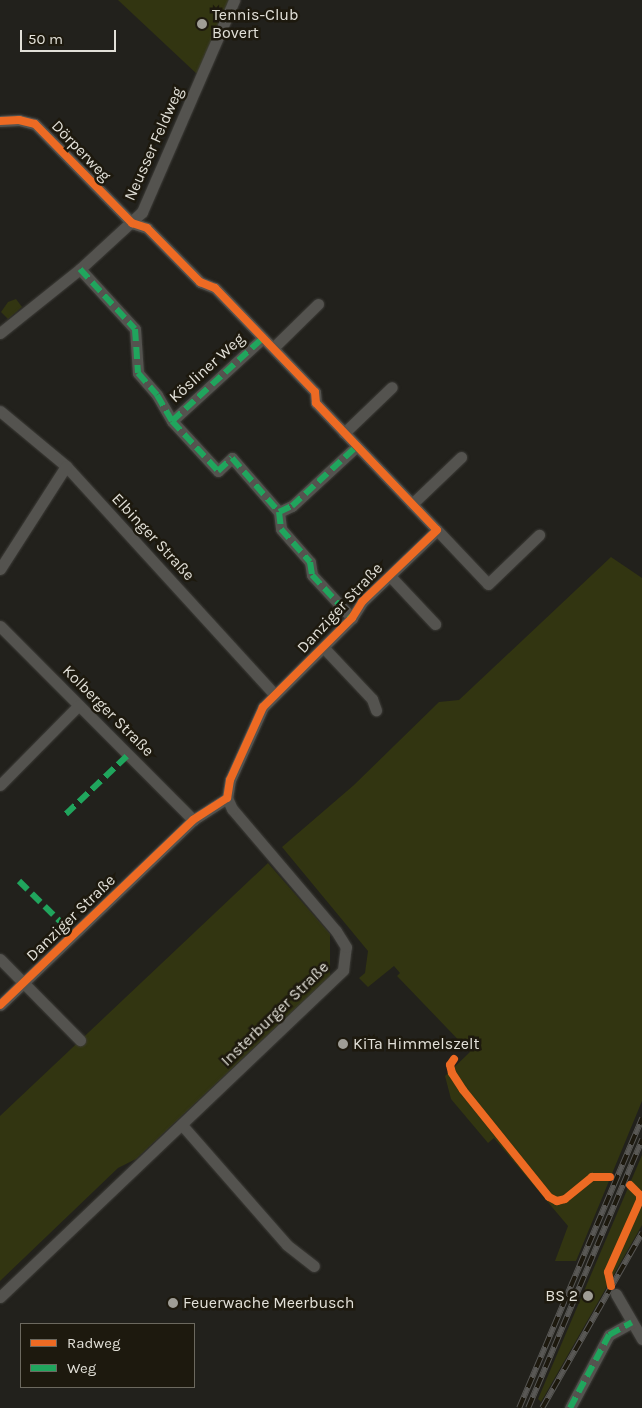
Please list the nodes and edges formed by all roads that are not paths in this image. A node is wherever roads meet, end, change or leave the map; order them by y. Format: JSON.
{"nodes":[{"id":1,"x":234,"y":0,"type":"edge"},
{"id":2,"x":0,"y":121,"type":"edge"},
{"id":3,"x":132,"y":224,"type":"junction"},
{"id":4,"x":80,"y":269,"type":"junction"},
{"id":5,"x":318,"y":304,"type":"dead end"},
{"id":6,"x":0,"y":334,"type":"edge"},
{"id":7,"x":263,"y":338,"type":"junction"},
{"id":8,"x":272,"y":348,"type":"junction"},
{"id":9,"x":392,"y":386,"type":"dead end"},
{"id":10,"x":0,"y":412,"type":"edge"},
{"id":11,"x":172,"y":421,"type":"junction"},
{"id":12,"x":344,"y":432,"type":"junction"},
{"id":13,"x":357,"y":446,"type":"junction"},
{"id":14,"x":461,"y":457,"type":"dead end"},
{"id":15,"x":66,"y":466,"type":"junction"},
{"id":16,"x":412,"y":504,"type":"junction"},
{"id":17,"x":279,"y":512,"type":"junction"},
{"id":18,"x":437,"y":530,"type":"junction"},
{"id":19,"x":539,"y":535,"type":"dead end"},
{"id":20,"x":0,"y":569,"type":"edge"},
{"id":21,"x":390,"y":576,"type":"junction"},
{"id":22,"x":352,"y":618,"type":"junction"},
{"id":23,"x":435,"y":624,"type":"dead end"},
{"id":24,"x":0,"y":626,"type":"edge"},
{"id":25,"x":324,"y":648,"type":"junction"},
{"id":26,"x":274,"y":694,"type":"junction"},
{"id":27,"x":79,"y":705,"type":"junction"},
{"id":28,"x":376,"y":710,"type":"dead end"},
{"id":29,"x":0,"y":784,"type":"edge"},
{"id":30,"x":227,"y":798,"type":"junction"},
{"id":31,"x":193,"y":820,"type":"junction"},
{"id":32,"x":0,"y":959,"type":"edge"},
{"id":33,"x":24,"y":982,"type":"junction"},
{"id":34,"x":0,"y":1005,"type":"edge"},
{"id":35,"x":80,"y":1040,"type":"dead end"},
{"id":36,"x":182,"y":1125,"type":"junction"},
{"id":37,"x":314,"y":1266,"type":"dead end"},
{"id":38,"x":616,"y":1294,"type":"dead end"},
{"id":39,"x":0,"y":1297,"type":"edge"},
{"id":40,"x":632,"y":1322,"type":"junction"},
{"id":41,"x":642,"y":1339,"type":"edge"},
{"id":42,"x":570,"y":1408,"type":"edge"}],
"edges":[{"from":1,"to":3,"type":"street","name":"Neusser Feldweg"},
{"from":2,"to":3,"type":"street","name":"Dörperweg"},
{"from":3,"to":4,"type":"street","name":"Neusser Feldweg"},
{"from":3,"to":7,"type":"street"},
{"from":4,"to":6,"type":"street","name":"Neusser Feldweg"},
{"from":4,"to":11,"type":"street","name":"Kösliner Weg"},
{"from":5,"to":8,"type":"street"},
{"from":7,"to":8,"type":"street"},
{"from":7,"to":11,"type":"street","name":"Kösliner Weg"},
{"from":8,"to":12,"type":"street"},
{"from":9,"to":12,"type":"street"},
{"from":10,"to":15,"type":"street","name":"Elbinger Straße"},
{"from":11,"to":17,"type":"street","name":"Kösliner Weg"},
{"from":12,"to":13,"type":"street"},
{"from":13,"to":16,"type":"street"},
{"from":13,"to":17,"type":"street"},
{"from":14,"to":16,"type":"street"},
{"from":15,"to":20,"type":"street"},
{"from":15,"to":26,"type":"street","name":"Elbinger Straße"},
{"from":16,"to":18,"type":"street"},
{"from":17,"to":22,"type":"street","name":"Kösliner Weg"},
{"from":18,"to":19,"type":"street"},
{"from":18,"to":21,"type":"street","name":"Danziger Straße"},
{"from":21,"to":22,"type":"street","name":"Danziger Straße"},
{"from":21,"to":23,"type":"street","name":"Danziger Straße"},
{"from":22,"to":25,"type":"street","name":"Danziger Straße"},
{"from":24,"to":27,"type":"street","name":"Kolberger Straße"},
{"from":25,"to":26,"type":"street","name":"Danziger Straße"},
{"from":25,"to":28,"type":"street","name":"Danziger Straße"},
{"from":26,"to":30,"type":"street","name":"Danziger Straße"},
{"from":27,"to":29,"type":"street"},
{"from":27,"to":31,"type":"street","name":"Kolberger Straße"},
{"from":30,"to":31,"type":"street","name":"Danziger Straße"},
{"from":30,"to":36,"type":"street","name":"Insterburger Straße"},
{"from":31,"to":33,"type":"street","name":"Danziger Straße"},
{"from":32,"to":33,"type":"street"},
{"from":33,"to":34,"type":"street","name":"Danziger Straße"},
{"from":33,"to":35,"type":"street"},
{"from":36,"to":37,"type":"street"},
{"from":36,"to":39,"type":"street","name":"Insterburger Straße"},
{"from":38,"to":40,"type":"street"},
{"from":40,"to":41,"type":"street"},
{"from":40,"to":42,"type":"street"}]}
